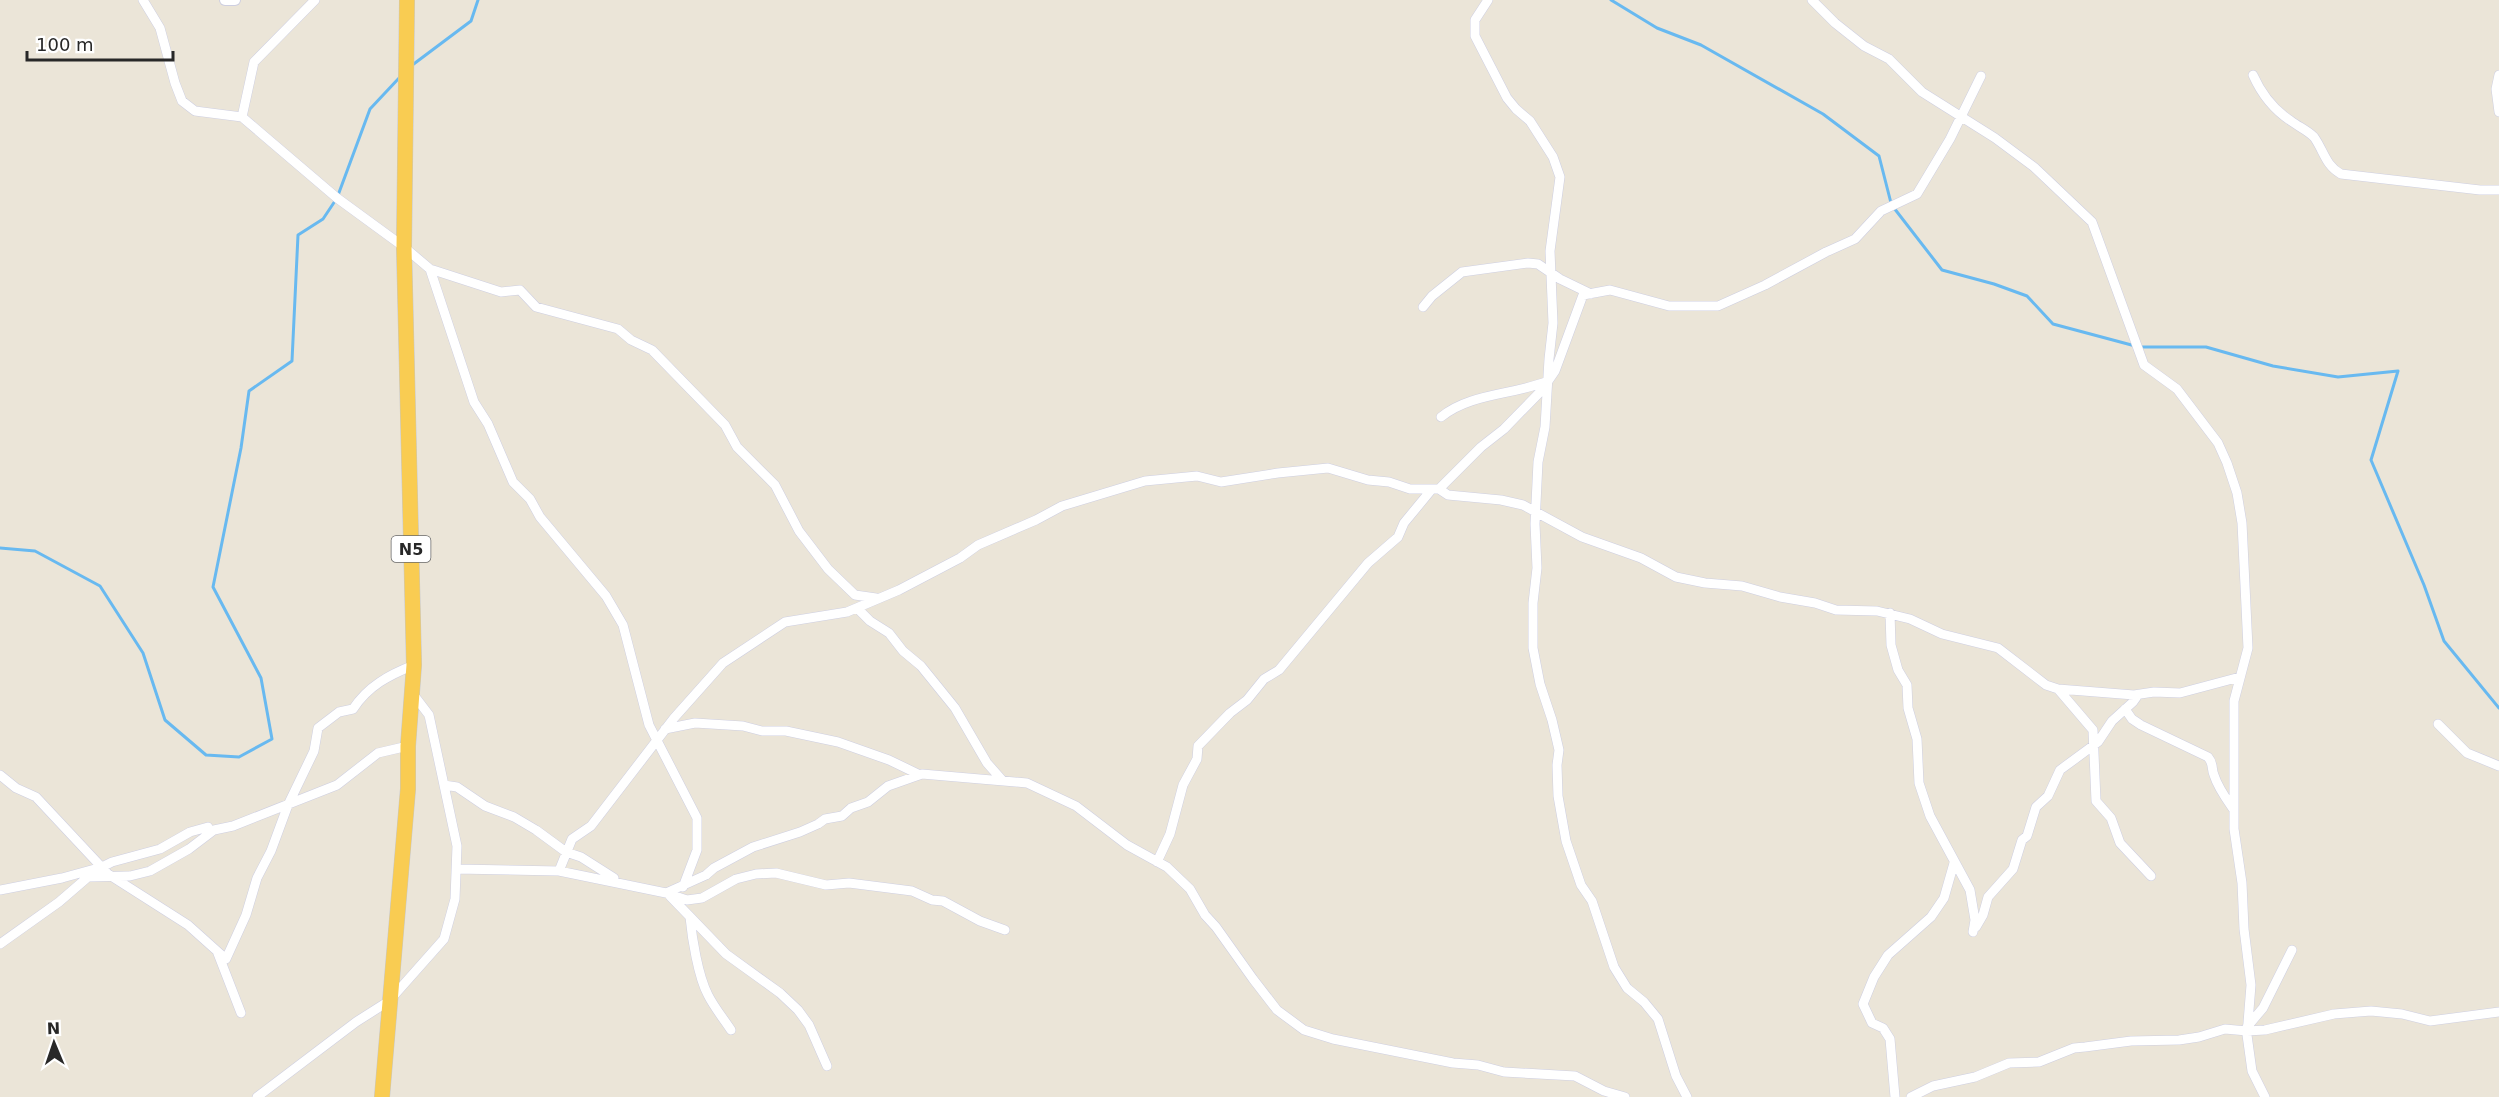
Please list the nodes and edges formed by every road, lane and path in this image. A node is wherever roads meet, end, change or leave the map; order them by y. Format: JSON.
{"nodes":[{"id":1,"x":143,"y":0,"type":"edge"},
{"id":2,"x":225,"y":0,"type":"edge"},
{"id":3,"x":235,"y":0,"type":"edge"},
{"id":4,"x":315,"y":0,"type":"edge"},
{"id":5,"x":407,"y":0,"type":"edge"},
{"id":6,"x":1488,"y":0,"type":"edge"},
{"id":7,"x":1812,"y":0,"type":"edge"},
{"id":8,"x":2253,"y":75,"type":"dead end"},
{"id":9,"x":2499,"y":75,"type":"edge"},
{"id":10,"x":1981,"y":76,"type":"dead end"},
{"id":11,"x":2499,"y":112,"type":"edge"},
{"id":12,"x":242,"y":117,"type":"junction"},
{"id":13,"x":1961,"y":117,"type":"junction"},
{"id":14,"x":2499,"y":189,"type":"edge"},
{"id":15,"x":404,"y":247,"type":"junction"},
{"id":16,"x":430,"y":269,"type":"junction"},
{"id":17,"x":1551,"y":273,"type":"junction"},
{"id":18,"x":1591,"y":294,"type":"junction"},
{"id":19,"x":1423,"y":308,"type":"dead end"},
{"id":20,"x":1548,"y":381,"type":"junction"},
{"id":21,"x":1441,"y":417,"type":"dead end"},
{"id":22,"x":1435,"y":489,"type":"junction"},
{"id":23,"x":1536,"y":512,"type":"junction"},
{"id":24,"x":878,"y":598,"type":"junction"},
{"id":25,"x":857,"y":608,"type":"junction"},
{"id":26,"x":1890,"y":613,"type":"junction"},
{"id":27,"x":414,"y":665,"type":"junction"},
{"id":28,"x":2240,"y":677,"type":"junction"},
{"id":29,"x":2058,"y":689,"type":"junction"},
{"id":30,"x":412,"y":693,"type":"junction"},
{"id":31,"x":2138,"y":695,"type":"junction"},
{"id":32,"x":2125,"y":709,"type":"junction"},
{"id":33,"x":2438,"y":724,"type":"dead end"},
{"id":34,"x":663,"y":730,"type":"junction"},
{"id":35,"x":656,"y":741,"type":"junction"},
{"id":36,"x":2094,"y":745,"type":"junction"},
{"id":37,"x":408,"y":746,"type":"junction"},
{"id":38,"x":2499,"y":766,"type":"edge"},
{"id":39,"x":0,"y":775,"type":"edge"},
{"id":40,"x":919,"y":775,"type":"junction"},
{"id":41,"x":1002,"y":780,"type":"junction"},
{"id":42,"x":444,"y":785,"type":"junction"},
{"id":43,"x":288,"y":805,"type":"junction"},
{"id":44,"x":2235,"y":810,"type":"junction"},
{"id":45,"x":208,"y":827,"type":"dead end"},
{"id":46,"x":566,"y":852,"type":"junction"},
{"id":47,"x":1156,"y":862,"type":"junction"},
{"id":48,"x":1954,"y":863,"type":"junction"},
{"id":49,"x":102,"y":867,"type":"junction"},
{"id":50,"x":456,"y":869,"type":"junction"},
{"id":51,"x":559,"y":871,"type":"junction"},
{"id":52,"x":2151,"y":876,"type":"dead end"},
{"id":53,"x":112,"y":877,"type":"junction"},
{"id":54,"x":620,"y":882,"type":"junction"},
{"id":55,"x":683,"y":886,"type":"junction"},
{"id":56,"x":0,"y":890,"type":"edge"},
{"id":57,"x":666,"y":893,"type":"junction"},
{"id":58,"x":690,"y":917,"type":"junction"},
{"id":59,"x":1005,"y":930,"type":"dead end"},
{"id":60,"x":0,"y":944,"type":"edge"},
{"id":61,"x":2292,"y":950,"type":"dead end"},
{"id":62,"x":217,"y":951,"type":"junction"},
{"id":63,"x":389,"y":1001,"type":"junction"},
{"id":64,"x":2499,"y":1012,"type":"edge"},
{"id":65,"x":241,"y":1013,"type":"dead end"},
{"id":66,"x":2247,"y":1029,"type":"junction"},
{"id":67,"x":731,"y":1030,"type":"dead end"},
{"id":68,"x":827,"y":1066,"type":"dead end"},
{"id":69,"x":257,"y":1097,"type":"edge"},
{"id":70,"x":382,"y":1097,"type":"edge"},
{"id":71,"x":1625,"y":1097,"type":"edge"},
{"id":72,"x":1686,"y":1097,"type":"edge"},
{"id":73,"x":1894,"y":1097,"type":"edge"},
{"id":74,"x":1911,"y":1097,"type":"edge"},
{"id":75,"x":2265,"y":1097,"type":"edge"}],
"edges":[{"from":1,"to":12,"type":"street"},
{"from":2,"to":3,"type":"street"},
{"from":4,"to":12,"type":"street"},
{"from":5,"to":15,"type":"highway","number":"N5"},
{"from":6,"to":17,"type":"street"},
{"from":7,"to":13,"type":"street"},
{"from":8,"to":14,"type":"street"},
{"from":9,"to":11,"type":"street"},
{"from":10,"to":13,"type":"street"},
{"from":12,"to":15,"type":"street"},
{"from":13,"to":18,"type":"street"},
{"from":13,"to":28,"type":"street"},
{"from":15,"to":16,"type":"street"},
{"from":15,"to":27,"type":"highway","number":"N5"},
{"from":16,"to":24,"type":"street"},
{"from":16,"to":35,"type":"street"},
{"from":17,"to":18,"type":"street"},
{"from":17,"to":19,"type":"street"},
{"from":17,"to":20,"type":"street"},
{"from":18,"to":20,"type":"street"},
{"from":20,"to":21,"type":"street"},
{"from":20,"to":22,"type":"street"},
{"from":20,"to":23,"type":"street"},
{"from":22,"to":23,"type":"street"},
{"from":22,"to":24,"type":"street"},
{"from":22,"to":47,"type":"street"},
{"from":23,"to":26,"type":"street"},
{"from":23,"to":72,"type":"street"},
{"from":24,"to":25,"type":"street"},
{"from":25,"to":34,"type":"street"},
{"from":25,"to":41,"type":"street"},
{"from":26,"to":29,"type":"street"},
{"from":26,"to":48,"type":"street"},
{"from":27,"to":30,"type":"highway","number":"N5"},
{"from":27,"to":43,"type":"street"},
{"from":28,"to":31,"type":"street"},
{"from":28,"to":44,"type":"street"},
{"from":29,"to":31,"type":"street"},
{"from":29,"to":36,"type":"street"},
{"from":30,"to":37,"type":"highway","number":"N5"},
{"from":30,"to":42,"type":"street"},
{"from":31,"to":32,"type":"street"},
{"from":32,"to":36,"type":"street"},
{"from":32,"to":44,"type":"street"},
{"from":33,"to":38,"type":"street"},
{"from":34,"to":35,"type":"street"},
{"from":34,"to":40,"type":"street"},
{"from":35,"to":46,"type":"street"},
{"from":35,"to":55,"type":"street"},
{"from":36,"to":48,"type":"street"},
{"from":36,"to":52,"type":"street"},
{"from":37,"to":43,"type":"street"},
{"from":37,"to":63,"type":"highway","number":"N5"},
{"from":39,"to":49,"type":"street"},
{"from":40,"to":41,"type":"street"},
{"from":40,"to":55,"type":"street"},
{"from":41,"to":47,"type":"street"},
{"from":42,"to":46,"type":"street"},
{"from":42,"to":50,"type":"street"},
{"from":43,"to":53,"type":"street"},
{"from":43,"to":62,"type":"street"},
{"from":44,"to":66,"type":"street"},
{"from":45,"to":49,"type":"street"},
{"from":46,"to":51,"type":"street"},
{"from":46,"to":54,"type":"street"},
{"from":47,"to":71,"type":"street"},
{"from":48,"to":73,"type":"street"},
{"from":49,"to":53,"type":"street"},
{"from":49,"to":56,"type":"street"},
{"from":50,"to":51,"type":"street"},
{"from":50,"to":63,"type":"street"},
{"from":51,"to":54,"type":"street"},
{"from":53,"to":60,"type":"street"},
{"from":53,"to":62,"type":"street"},
{"from":54,"to":57,"type":"street"},
{"from":55,"to":57,"type":"street"},
{"from":57,"to":58,"type":"street"},
{"from":57,"to":59,"type":"street"},
{"from":58,"to":67,"type":"street"},
{"from":58,"to":68,"type":"street"},
{"from":61,"to":66,"type":"street"},
{"from":62,"to":65,"type":"street"},
{"from":63,"to":69,"type":"street"},
{"from":63,"to":70,"type":"highway","number":"N5"},
{"from":64,"to":66,"type":"street"},
{"from":66,"to":74,"type":"street"},
{"from":66,"to":75,"type":"street"}]}
